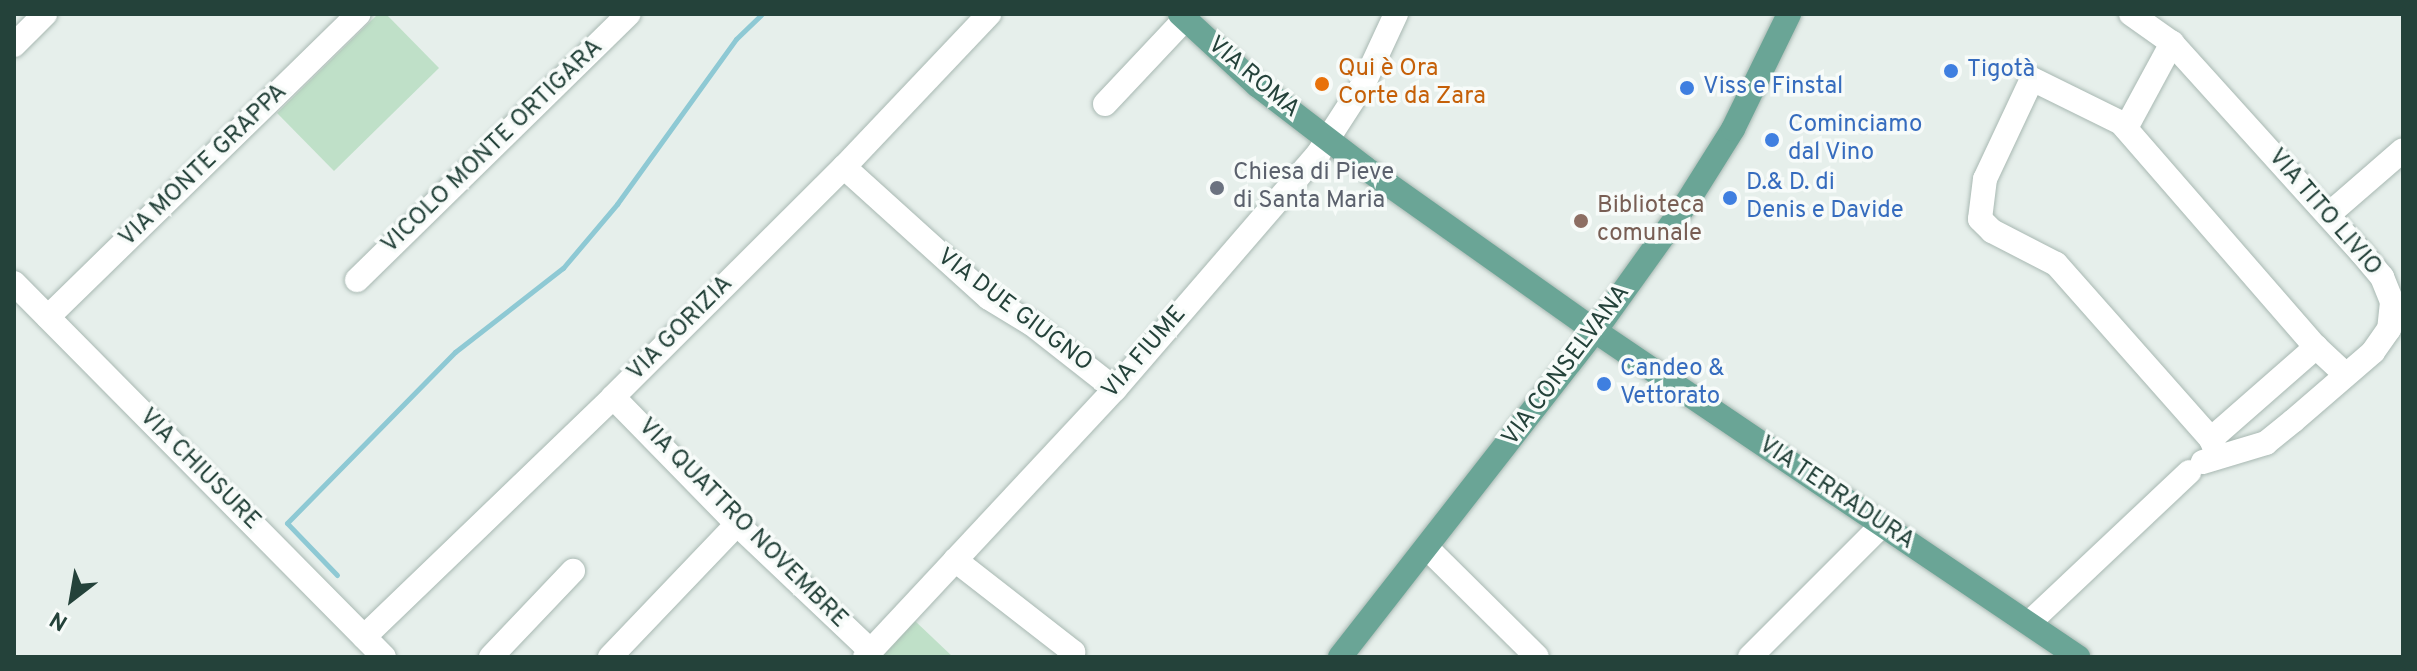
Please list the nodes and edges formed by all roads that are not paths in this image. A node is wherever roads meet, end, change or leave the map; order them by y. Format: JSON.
{"nodes":[{"id":1,"x":45,"y":14,"type":"edge"},
{"id":2,"x":359,"y":14,"type":"edge"},
{"id":3,"x":629,"y":14,"type":"edge"},
{"id":4,"x":989,"y":14,"type":"edge"},
{"id":5,"x":1396,"y":14,"type":"edge"},
{"id":6,"x":1789,"y":14,"type":"edge"},
{"id":7,"x":2131,"y":14,"type":"edge"},
{"id":8,"x":1182,"y":17,"type":"edge"},
{"id":9,"x":2172,"y":43,"type":"junction"},
{"id":10,"x":14,"y":45,"type":"edge"},
{"id":11,"x":1105,"y":104,"type":"dead end"},
{"id":12,"x":2126,"y":128,"type":"junction"},
{"id":13,"x":1328,"y":140,"type":"junction"},
{"id":14,"x":2403,"y":150,"type":"edge"},
{"id":15,"x":844,"y":167,"type":"junction"},
{"id":16,"x":2328,"y":215,"type":"junction"},
{"id":17,"x":357,"y":280,"type":"dead end"},
{"id":18,"x":14,"y":283,"type":"edge"},
{"id":19,"x":48,"y":317,"type":"junction"},
{"id":20,"x":1595,"y":331,"type":"junction"},
{"id":21,"x":2316,"y":347,"type":"junction"},
{"id":22,"x":2345,"y":374,"type":"junction"},
{"id":23,"x":1115,"y":389,"type":"junction"},
{"id":24,"x":613,"y":397,"type":"junction"},
{"id":25,"x":2205,"y":457,"type":"junction"},
{"id":26,"x":737,"y":524,"type":"junction"},
{"id":27,"x":1882,"y":525,"type":"junction"},
{"id":28,"x":1428,"y":549,"type":"junction"},
{"id":29,"x":955,"y":560,"type":"junction"},
{"id":30,"x":573,"y":571,"type":"dead end"},
{"id":31,"x":2029,"y":623,"type":"junction"},
{"id":32,"x":364,"y":637,"type":"junction"},
{"id":33,"x":868,"y":654,"type":"edge"},
{"id":34,"x":384,"y":657,"type":"edge"},
{"id":35,"x":491,"y":657,"type":"edge"},
{"id":36,"x":610,"y":657,"type":"edge"},
{"id":37,"x":1073,"y":657,"type":"edge"},
{"id":38,"x":1340,"y":657,"type":"edge"},
{"id":39,"x":1537,"y":657,"type":"edge"},
{"id":40,"x":1750,"y":657,"type":"edge"},
{"id":41,"x":2078,"y":657,"type":"edge"}],
"edges":[{"from":1,"to":10,"type":"street"},
{"from":2,"to":19,"type":"street","name":"VIA MONTE GRAPPA"},
{"from":3,"to":17,"type":"street","name":"VICOLO MONTE ORTIGARA"},
{"from":4,"to":15,"type":"street","name":"VIA GORIZIA"},
{"from":5,"to":13,"type":"street","name":"VIA FIUME"},
{"from":6,"to":20,"type":"main road","name":"VIA CONSELVANA"},
{"from":7,"to":9,"type":"street","name":"VIA TITO LIVIO"},
{"from":8,"to":11,"type":"street"},
{"from":8,"to":13,"type":"main road","name":"VIA ROMA"},
{"from":9,"to":12,"type":"street"},
{"from":9,"to":16,"type":"street","name":"VIA TITO LIVIO"},
{"from":12,"to":21,"type":"street"},
{"from":12,"to":25,"type":"street"},
{"from":13,"to":20,"type":"main road","name":"VIA ROMA"},
{"from":13,"to":23,"type":"street","name":"VIA FIUME"},
{"from":14,"to":16,"type":"street"},
{"from":15,"to":23,"type":"street","name":"VIA DUE GIUGNO"},
{"from":15,"to":24,"type":"street","name":"VIA GORIZIA"},
{"from":16,"to":22,"type":"street","name":"VIA TITO LIVIO"},
{"from":18,"to":19,"type":"street","name":"VIA CHIUSURE"},
{"from":19,"to":32,"type":"street","name":"VIA CHIUSURE"},
{"from":20,"to":27,"type":"main road","name":"VIA TERRADURA"},
{"from":20,"to":28,"type":"main road","name":"VIA CONSELVANA"},
{"from":21,"to":22,"type":"street"},
{"from":21,"to":25,"type":"street"},
{"from":22,"to":25,"type":"street","name":"VIA TITO LIVIO"},
{"from":23,"to":29,"type":"street","name":"VIA FIUME"},
{"from":24,"to":26,"type":"street","name":"VIA QUATTRO NOVEMBRE"},
{"from":24,"to":32,"type":"street","name":"VIA GORIZIA"},
{"from":25,"to":31,"type":"street","name":"VIA TITO LIVIO"},
{"from":26,"to":33,"type":"street","name":"VIA QUATTRO NOVEMBRE"},
{"from":26,"to":36,"type":"street"},
{"from":27,"to":31,"type":"main road","name":"VIA TERRADURA"},
{"from":27,"to":40,"type":"street"},
{"from":28,"to":38,"type":"main road","name":"VIA CONSELVANA"},
{"from":28,"to":39,"type":"street"},
{"from":29,"to":33,"type":"street","name":"VIA FIUME"},
{"from":29,"to":37,"type":"street"},
{"from":30,"to":35,"type":"street"},
{"from":31,"to":41,"type":"main road","name":"VIA TERRADURA"},
{"from":32,"to":34,"type":"street","name":"VIA CHIUSURE"}]}
